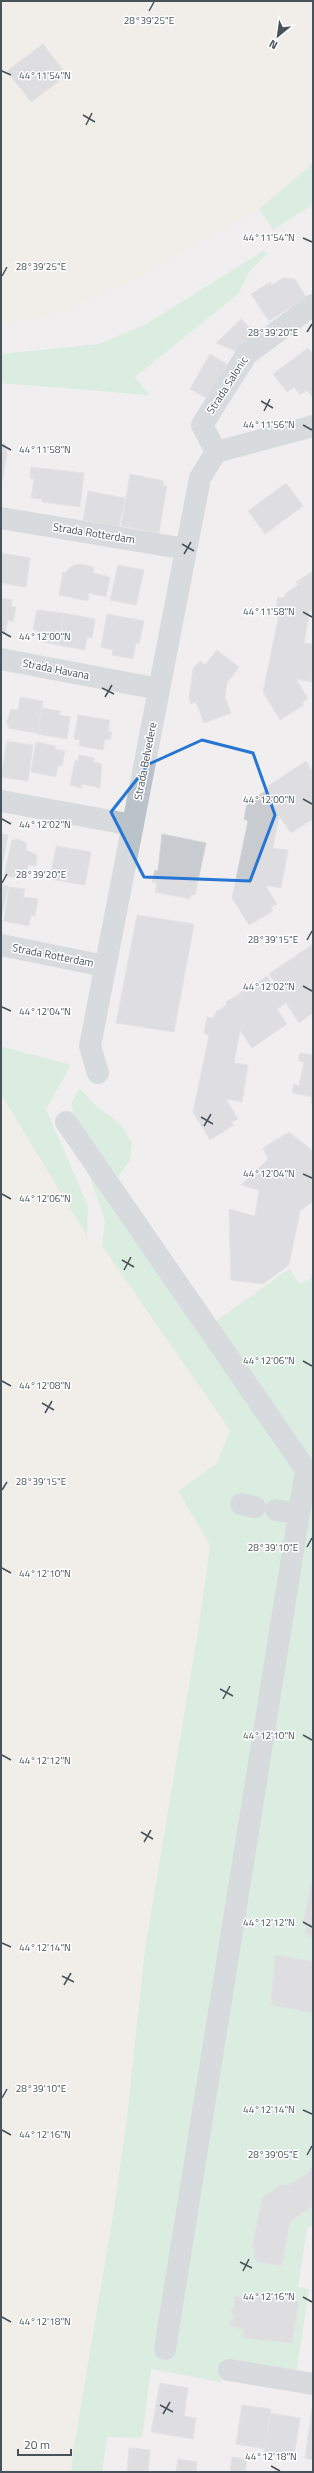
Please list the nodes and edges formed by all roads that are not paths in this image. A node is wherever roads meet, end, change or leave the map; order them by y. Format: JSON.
{"nodes":[{"id":1,"x":313,"y":305,"type":"edge"},
{"id":2,"x":313,"y":426,"type":"edge"},
{"id":3,"x":216,"y":452,"type":"junction"},
{"id":4,"x":1,"y":518,"type":"edge"},
{"id":5,"x":186,"y":549,"type":"junction"},
{"id":6,"x":1,"y":658,"type":"edge"},
{"id":7,"x":159,"y":688,"type":"junction"},
{"id":8,"x":1,"y":801,"type":"edge"},
{"id":9,"x":133,"y":825,"type":"junction"},
{"id":10,"x":1,"y":945,"type":"edge"},
{"id":11,"x":106,"y":966,"type":"junction"},
{"id":12,"x":98,"y":1073,"type":"dead end"},
{"id":13,"x":66,"y":1122,"type":"dead end"},
{"id":14,"x":309,"y":1471,"type":"edge"},
{"id":15,"x":257,"y":1507,"type":"dead end"},
{"id":16,"x":299,"y":1514,"type":"junction"},
{"id":17,"x":313,"y":1532,"type":"edge"},
{"id":18,"x":294,"y":1543,"type":"junction"},
{"id":19,"x":165,"y":2349,"type":"dead end"},
{"id":20,"x":229,"y":2370,"type":"dead end"},
{"id":21,"x":313,"y":2384,"type":"edge"}],
"edges":[{"from":1,"to":3,"type":"street","name":"Strada Salonic"},
{"from":2,"to":3,"type":"street"},
{"from":3,"to":5,"type":"street","name":"Strada Belvedere"},
{"from":4,"to":5,"type":"street","name":"Strada Rotterdam"},
{"from":5,"to":7,"type":"street","name":"Strada Belvedere"},
{"from":6,"to":7,"type":"street","name":"Strada Havana"},
{"from":7,"to":9,"type":"street","name":"Strada Belvedere"},
{"from":8,"to":9,"type":"street"},
{"from":9,"to":11,"type":"street","name":"Strada Belvedere"},
{"from":10,"to":11,"type":"street","name":"Strada Rotterdam"},
{"from":11,"to":12,"type":"street","name":"Strada Belvedere"},
{"from":13,"to":14,"type":"street"},
{"from":14,"to":16,"type":"street"},
{"from":15,"to":16,"type":"street"},
{"from":16,"to":18,"type":"street"},
{"from":17,"to":18,"type":"street"},
{"from":18,"to":19,"type":"street"},
{"from":20,"to":21,"type":"street"}]}
